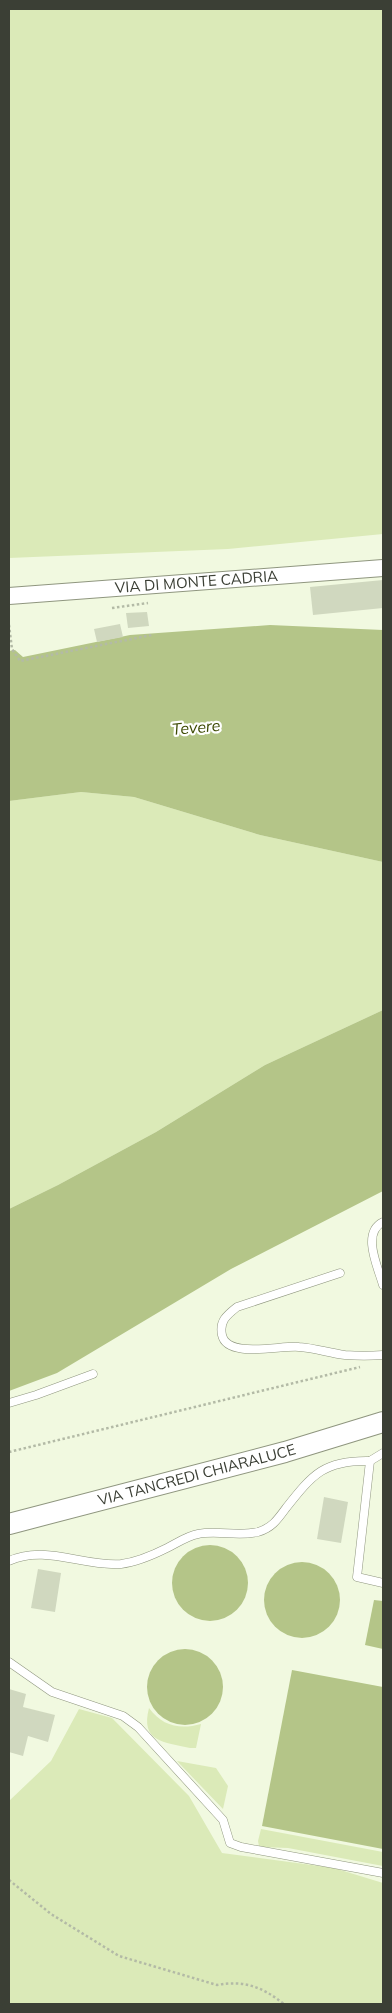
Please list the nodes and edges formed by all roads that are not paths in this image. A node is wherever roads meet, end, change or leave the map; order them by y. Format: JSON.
{"nodes":[{"id":1,"x":383,"y":568,"type":"edge"},
{"id":2,"x":9,"y":596,"type":"edge"},
{"id":3,"x":383,"y":1222,"type":"edge"},
{"id":4,"x":340,"y":1273,"type":"dead end"},
{"id":5,"x":383,"y":1285,"type":"edge"},
{"id":6,"x":383,"y":1355,"type":"edge"},
{"id":7,"x":93,"y":1374,"type":"dead end"},
{"id":8,"x":9,"y":1403,"type":"edge"},
{"id":9,"x":383,"y":1422,"type":"edge"},
{"id":10,"x":383,"y":1453,"type":"edge"},
{"id":11,"x":370,"y":1461,"type":"junction"},
{"id":12,"x":9,"y":1524,"type":"edge"},
{"id":13,"x":9,"y":1561,"type":"edge"},
{"id":14,"x":383,"y":1583,"type":"edge"},
{"id":15,"x":9,"y":1662,"type":"edge"},
{"id":16,"x":383,"y":1872,"type":"edge"}],
"edges":[{"from":1,"to":2,"type":"street","name":"VIA DI MONTE CADRIA"},
{"from":3,"to":5,"type":"lane"},
{"from":4,"to":6,"type":"lane"},
{"from":7,"to":8,"type":"lane"},
{"from":9,"to":12,"type":"street","name":"VIA TANCREDI CHIARALUCE"},
{"from":10,"to":11,"type":"lane"},
{"from":11,"to":13,"type":"lane"},
{"from":11,"to":14,"type":"lane"},
{"from":15,"to":16,"type":"lane"}]}
